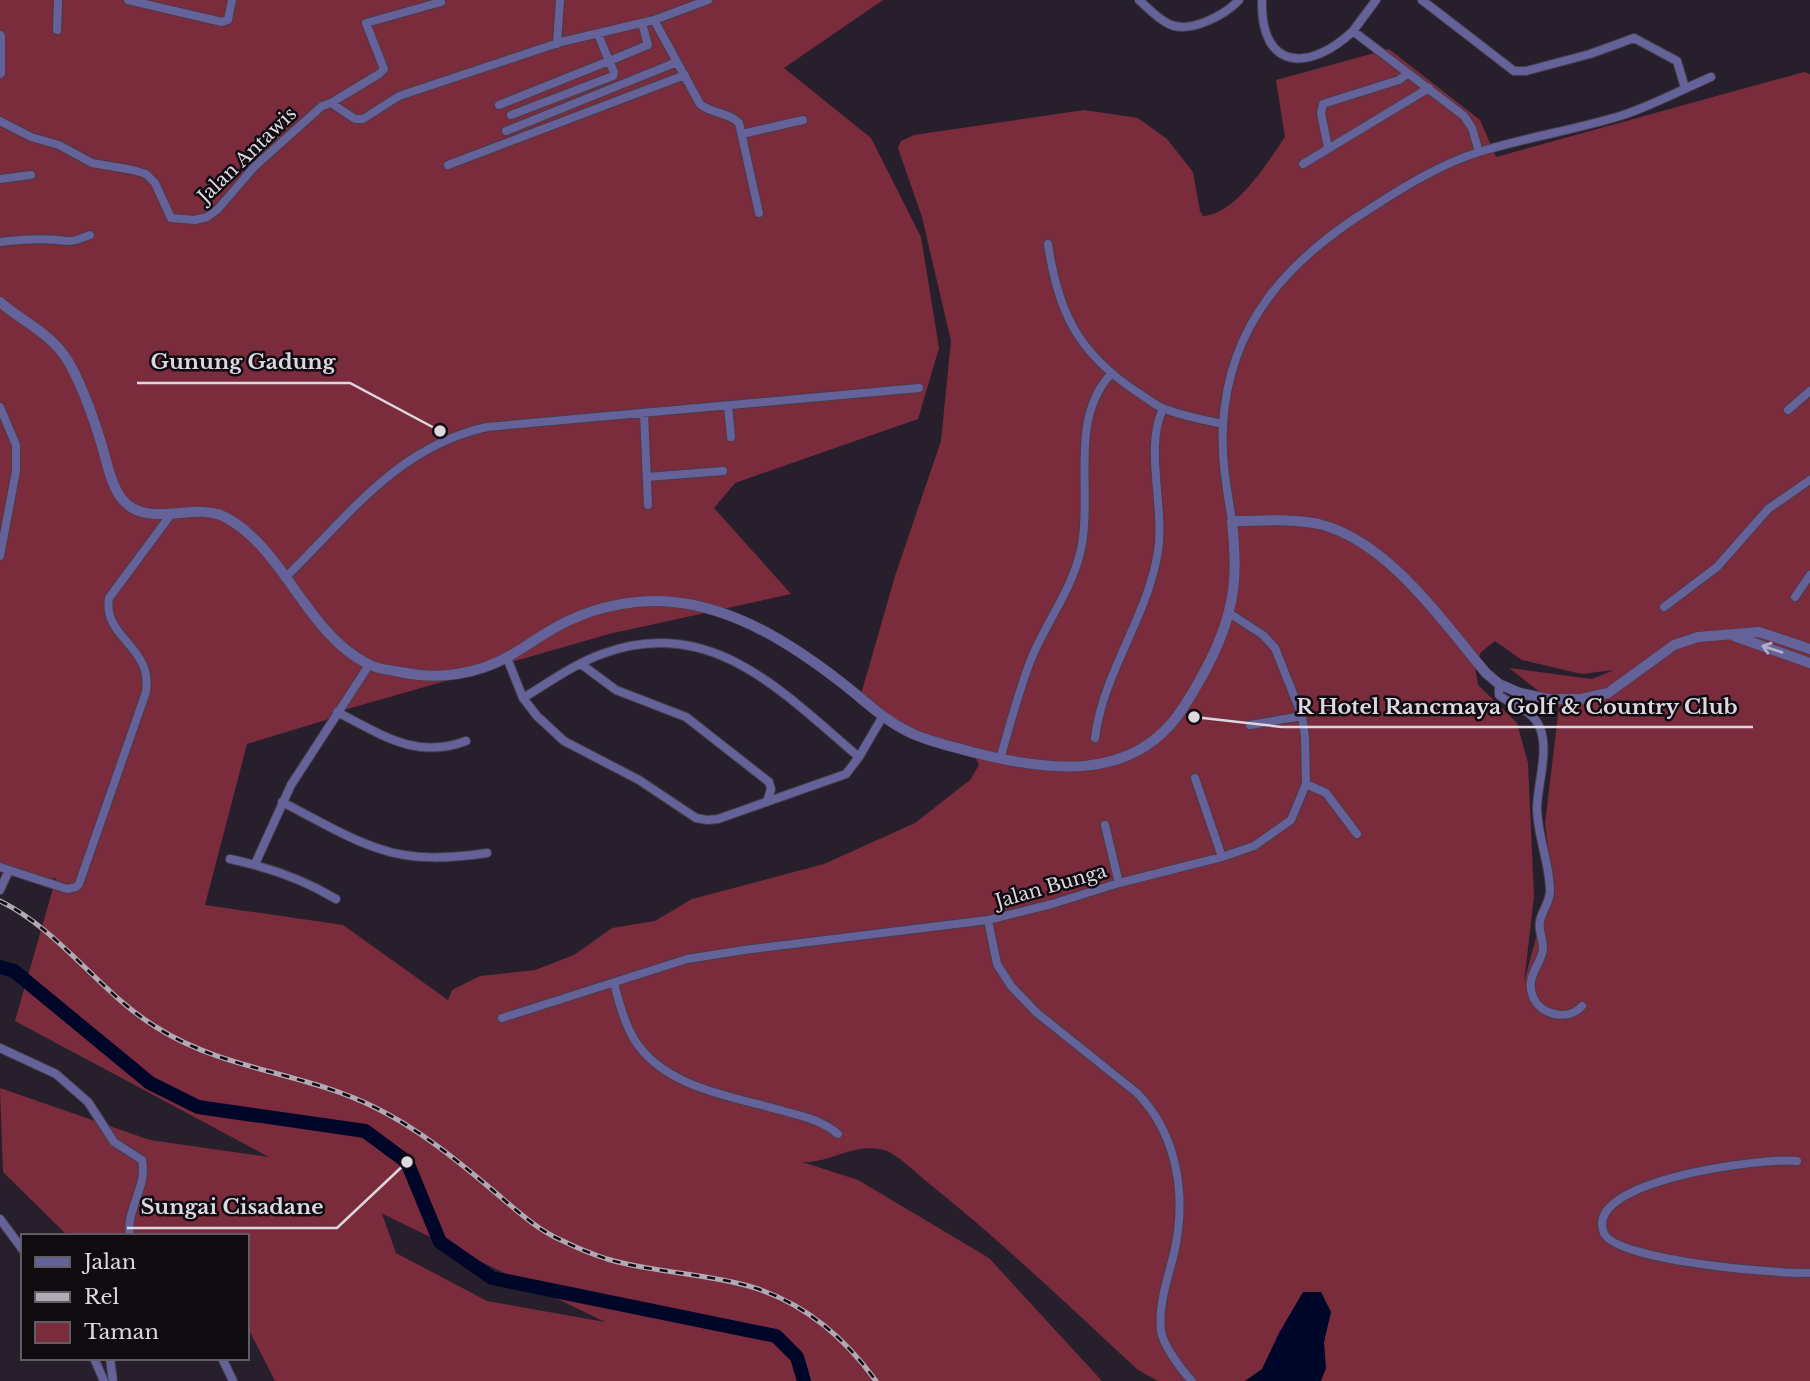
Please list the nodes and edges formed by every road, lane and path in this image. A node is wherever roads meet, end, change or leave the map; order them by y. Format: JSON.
{"nodes":[{"id":1,"x":58,"y":0,"type":"edge"},
{"id":2,"x":128,"y":0,"type":"edge"},
{"id":3,"x":232,"y":0,"type":"edge"},
{"id":4,"x":560,"y":0,"type":"edge"},
{"id":5,"x":708,"y":0,"type":"edge"},
{"id":6,"x":1139,"y":0,"type":"edge"},
{"id":7,"x":1239,"y":0,"type":"edge"},
{"id":8,"x":1262,"y":0,"type":"edge"},
{"id":9,"x":1376,"y":0,"type":"edge"},
{"id":10,"x":1422,"y":0,"type":"edge"},
{"id":11,"x":441,"y":2,"type":"dead end"},
{"id":12,"x":654,"y":20,"type":"junction"},
{"id":13,"x":642,"y":23,"type":"junction"},
{"id":14,"x":57,"y":30,"type":"dead end"},
{"id":15,"x":1353,"y":31,"type":"junction"},
{"id":16,"x":598,"y":34,"type":"junction"},
{"id":17,"x":0,"y":36,"type":"edge"},
{"id":18,"x":557,"y":44,"type":"junction"},
{"id":19,"x":609,"y":61,"type":"junction"},
{"id":20,"x":677,"y":62,"type":"junction"},
{"id":21,"x":0,"y":73,"type":"edge"},
{"id":22,"x":1408,"y":73,"type":"junction"},
{"id":23,"x":685,"y":75,"type":"junction"},
{"id":24,"x":1710,"y":77,"type":"dead end"},
{"id":25,"x":1429,"y":88,"type":"junction"},
{"id":26,"x":1685,"y":88,"type":"junction"},
{"id":27,"x":331,"y":103,"type":"junction"},
{"id":28,"x":499,"y":105,"type":"dead end"},
{"id":29,"x":511,"y":115,"type":"dead end"},
{"id":30,"x":803,"y":120,"type":"dead end"},
{"id":31,"x":0,"y":121,"type":"edge"},
{"id":32,"x":506,"y":131,"type":"dead end"},
{"id":33,"x":741,"y":134,"type":"junction"},
{"id":34,"x":1328,"y":148,"type":"junction"},
{"id":35,"x":1479,"y":152,"type":"junction"},
{"id":36,"x":448,"y":164,"type":"dead end"},
{"id":37,"x":1303,"y":164,"type":"dead end"},
{"id":38,"x":32,"y":175,"type":"dead end"},
{"id":39,"x":0,"y":178,"type":"edge"},
{"id":40,"x":759,"y":213,"type":"dead end"},
{"id":41,"x":90,"y":235,"type":"dead end"},
{"id":42,"x":0,"y":243,"type":"edge"},
{"id":43,"x":1048,"y":244,"type":"dead end"},
{"id":44,"x":0,"y":302,"type":"edge"},
{"id":45,"x":1111,"y":374,"type":"junction"},
{"id":46,"x":919,"y":388,"type":"dead end"},
{"id":47,"x":1810,"y":391,"type":"edge"},
{"id":48,"x":728,"y":405,"type":"junction"},
{"id":49,"x":0,"y":407,"type":"edge"},
{"id":50,"x":1163,"y":409,"type":"junction"},
{"id":51,"x":1788,"y":410,"type":"dead end"},
{"id":52,"x":644,"y":414,"type":"junction"},
{"id":53,"x":1223,"y":425,"type":"junction"},
{"id":54,"x":731,"y":437,"type":"dead end"},
{"id":55,"x":723,"y":471,"type":"dead end"},
{"id":56,"x":647,"y":477,"type":"junction"},
{"id":57,"x":1810,"y":480,"type":"edge"},
{"id":58,"x":648,"y":505,"type":"dead end"},
{"id":59,"x":172,"y":513,"type":"junction"},
{"id":60,"x":1232,"y":521,"type":"junction"},
{"id":61,"x":0,"y":556,"type":"edge"},
{"id":62,"x":1810,"y":575,"type":"edge"},
{"id":63,"x":285,"y":578,"type":"junction"},
{"id":64,"x":1795,"y":597,"type":"dead end"},
{"id":65,"x":1664,"y":607,"type":"dead end"},
{"id":66,"x":1229,"y":613,"type":"junction"},
{"id":67,"x":1733,"y":635,"type":"junction"},
{"id":68,"x":1810,"y":649,"type":"edge"},
{"id":69,"x":507,"y":658,"type":"junction"},
{"id":70,"x":1810,"y":663,"type":"edge"},
{"id":71,"x":581,"y":664,"type":"junction"},
{"id":72,"x":369,"y":665,"type":"junction"},
{"id":73,"x":1499,"y":684,"type":"junction"},
{"id":74,"x":523,"y":698,"type":"junction"},
{"id":75,"x":337,"y":712,"type":"junction"},
{"id":76,"x":883,"y":716,"type":"junction"},
{"id":77,"x":1302,"y":716,"type":"junction"},
{"id":78,"x":1250,"y":725,"type":"dead end"},
{"id":79,"x":1095,"y":738,"type":"dead end"},
{"id":80,"x":466,"y":741,"type":"dead end"},
{"id":81,"x":859,"y":757,"type":"junction"},
{"id":82,"x":1000,"y":759,"type":"junction"},
{"id":83,"x":1195,"y":778,"type":"dead end"},
{"id":84,"x":1306,"y":784,"type":"junction"},
{"id":85,"x":282,"y":802,"type":"junction"},
{"id":86,"x":767,"y":802,"type":"junction"},
{"id":87,"x":1105,"y":825,"type":"dead end"},
{"id":88,"x":1357,"y":834,"type":"dead end"},
{"id":89,"x":487,"y":853,"type":"dead end"},
{"id":90,"x":1222,"y":858,"type":"junction"},
{"id":91,"x":230,"y":859,"type":"dead end"},
{"id":92,"x":255,"y":864,"type":"junction"},
{"id":93,"x":0,"y":867,"type":"edge"},
{"id":94,"x":9,"y":870,"type":"junction"},
{"id":95,"x":1119,"y":883,"type":"junction"},
{"id":96,"x":0,"y":890,"type":"edge"},
{"id":97,"x":336,"y":899,"type":"dead end"},
{"id":98,"x":988,"y":920,"type":"junction"},
{"id":99,"x":614,"y":983,"type":"junction"},
{"id":100,"x":1582,"y":1006,"type":"dead end"},
{"id":101,"x":502,"y":1018,"type":"dead end"},
{"id":102,"x":0,"y":1048,"type":"edge"},
{"id":103,"x":838,"y":1134,"type":"dead end"},
{"id":104,"x":1797,"y":1161,"type":"dead end"},
{"id":105,"x":0,"y":1219,"type":"edge"},
{"id":106,"x":130,"y":1234,"type":"edge"},
{"id":107,"x":21,"y":1247,"type":"edge"},
{"id":108,"x":1810,"y":1273,"type":"edge"},
{"id":109,"x":95,"y":1360,"type":"edge"},
{"id":110,"x":110,"y":1360,"type":"edge"},
{"id":111,"x":223,"y":1360,"type":"edge"},
{"id":112,"x":104,"y":1381,"type":"edge"},
{"id":113,"x":113,"y":1381,"type":"edge"},
{"id":114,"x":233,"y":1381,"type":"edge"},
{"id":115,"x":1192,"y":1381,"type":"edge"}],
"edges":[{"from":1,"to":14,"type":"street"},
{"from":2,"to":3,"type":"street"},
{"from":4,"to":18,"type":"street"},
{"from":5,"to":12,"type":"street"},
{"from":6,"to":7,"type":"street"},
{"from":8,"to":15,"type":"street"},
{"from":9,"to":15,"type":"street"},
{"from":10,"to":26,"type":"street"},
{"from":11,"to":27,"type":"street"},
{"from":12,"to":13,"type":"street"},
{"from":12,"to":20,"type":"street"},
{"from":13,"to":16,"type":"street"},
{"from":13,"to":19,"type":"street"},
{"from":15,"to":22,"type":"street"},
{"from":16,"to":18,"type":"street"},
{"from":16,"to":19,"type":"street"},
{"from":17,"to":21,"type":"street"},
{"from":18,"to":27,"type":"street"},
{"from":19,"to":28,"type":"street"},
{"from":19,"to":29,"type":"street"},
{"from":20,"to":23,"type":"street"},
{"from":20,"to":32,"type":"street"},
{"from":22,"to":25,"type":"street"},
{"from":22,"to":34,"type":"street"},
{"from":23,"to":33,"type":"street"},
{"from":23,"to":36,"type":"street"},
{"from":24,"to":26,"type":"street"},
{"from":25,"to":34,"type":"street"},
{"from":25,"to":35,"type":"street"},
{"from":26,"to":35,"type":"street"},
{"from":27,"to":31,"type":"street","name":"Jalan Antawis"},
{"from":30,"to":33,"type":"street"},
{"from":33,"to":40,"type":"street"},
{"from":34,"to":37,"type":"street"},
{"from":35,"to":53,"type":"street"},
{"from":38,"to":39,"type":"street"},
{"from":41,"to":42,"type":"street"},
{"from":43,"to":45,"type":"street"},
{"from":44,"to":59,"type":"street"},
{"from":45,"to":50,"type":"street"},
{"from":45,"to":82,"type":"street"},
{"from":46,"to":48,"type":"street"},
{"from":47,"to":51,"type":"street"},
{"from":48,"to":52,"type":"street"},
{"from":48,"to":54,"type":"street"},
{"from":49,"to":61,"type":"street"},
{"from":50,"to":53,"type":"street"},
{"from":50,"to":79,"type":"street"},
{"from":52,"to":56,"type":"street"},
{"from":52,"to":63,"type":"street"},
{"from":53,"to":60,"type":"street"},
{"from":55,"to":56,"type":"street"},
{"from":56,"to":58,"type":"street"},
{"from":57,"to":65,"type":"street"},
{"from":59,"to":63,"type":"street"},
{"from":59,"to":94,"type":"street"},
{"from":60,"to":66,"type":"street"},
{"from":60,"to":73,"type":"street"},
{"from":62,"to":64,"type":"street"},
{"from":63,"to":72,"type":"street"},
{"from":66,"to":77,"type":"street","name":"Jalan Bunga"},
{"from":66,"to":82,"type":"street"},
{"from":67,"to":68,"type":"street"},
{"from":70,"to":67,"type":"street","one_way":true},
{"from":67,"to":73,"type":"street"},
{"from":69,"to":72,"type":"street"},
{"from":69,"to":74,"type":"street"},
{"from":69,"to":76,"type":"street"},
{"from":71,"to":74,"type":"street"},
{"from":71,"to":81,"type":"street"},
{"from":71,"to":86,"type":"street"},
{"from":72,"to":75,"type":"street"},
{"from":73,"to":100,"type":"street"},
{"from":74,"to":86,"type":"street"},
{"from":75,"to":80,"type":"street"},
{"from":75,"to":85,"type":"street"},
{"from":76,"to":81,"type":"street"},
{"from":76,"to":82,"type":"street"},
{"from":77,"to":78,"type":"street"},
{"from":77,"to":84,"type":"street","name":"Jalan Bunga"},
{"from":81,"to":86,"type":"street"},
{"from":83,"to":90,"type":"street"},
{"from":84,"to":88,"type":"street"},
{"from":84,"to":90,"type":"street","name":"Jalan Bunga"},
{"from":85,"to":89,"type":"street"},
{"from":85,"to":92,"type":"street"},
{"from":87,"to":95,"type":"street"},
{"from":90,"to":95,"type":"street","name":"Jalan Bunga"},
{"from":91,"to":92,"type":"street"},
{"from":92,"to":97,"type":"street"},
{"from":93,"to":94,"type":"street"},
{"from":94,"to":96,"type":"street"},
{"from":95,"to":98,"type":"street","name":"Jalan Bunga"},
{"from":98,"to":99,"type":"street"},
{"from":98,"to":115,"type":"street","name":"Jalan Bunga"},
{"from":99,"to":101,"type":"street"},
{"from":99,"to":103,"type":"street"},
{"from":102,"to":106,"type":"street"},
{"from":104,"to":108,"type":"street"},
{"from":105,"to":107,"type":"street"},
{"from":109,"to":112,"type":"street"},
{"from":110,"to":113,"type":"street"},
{"from":111,"to":114,"type":"street"}]}
